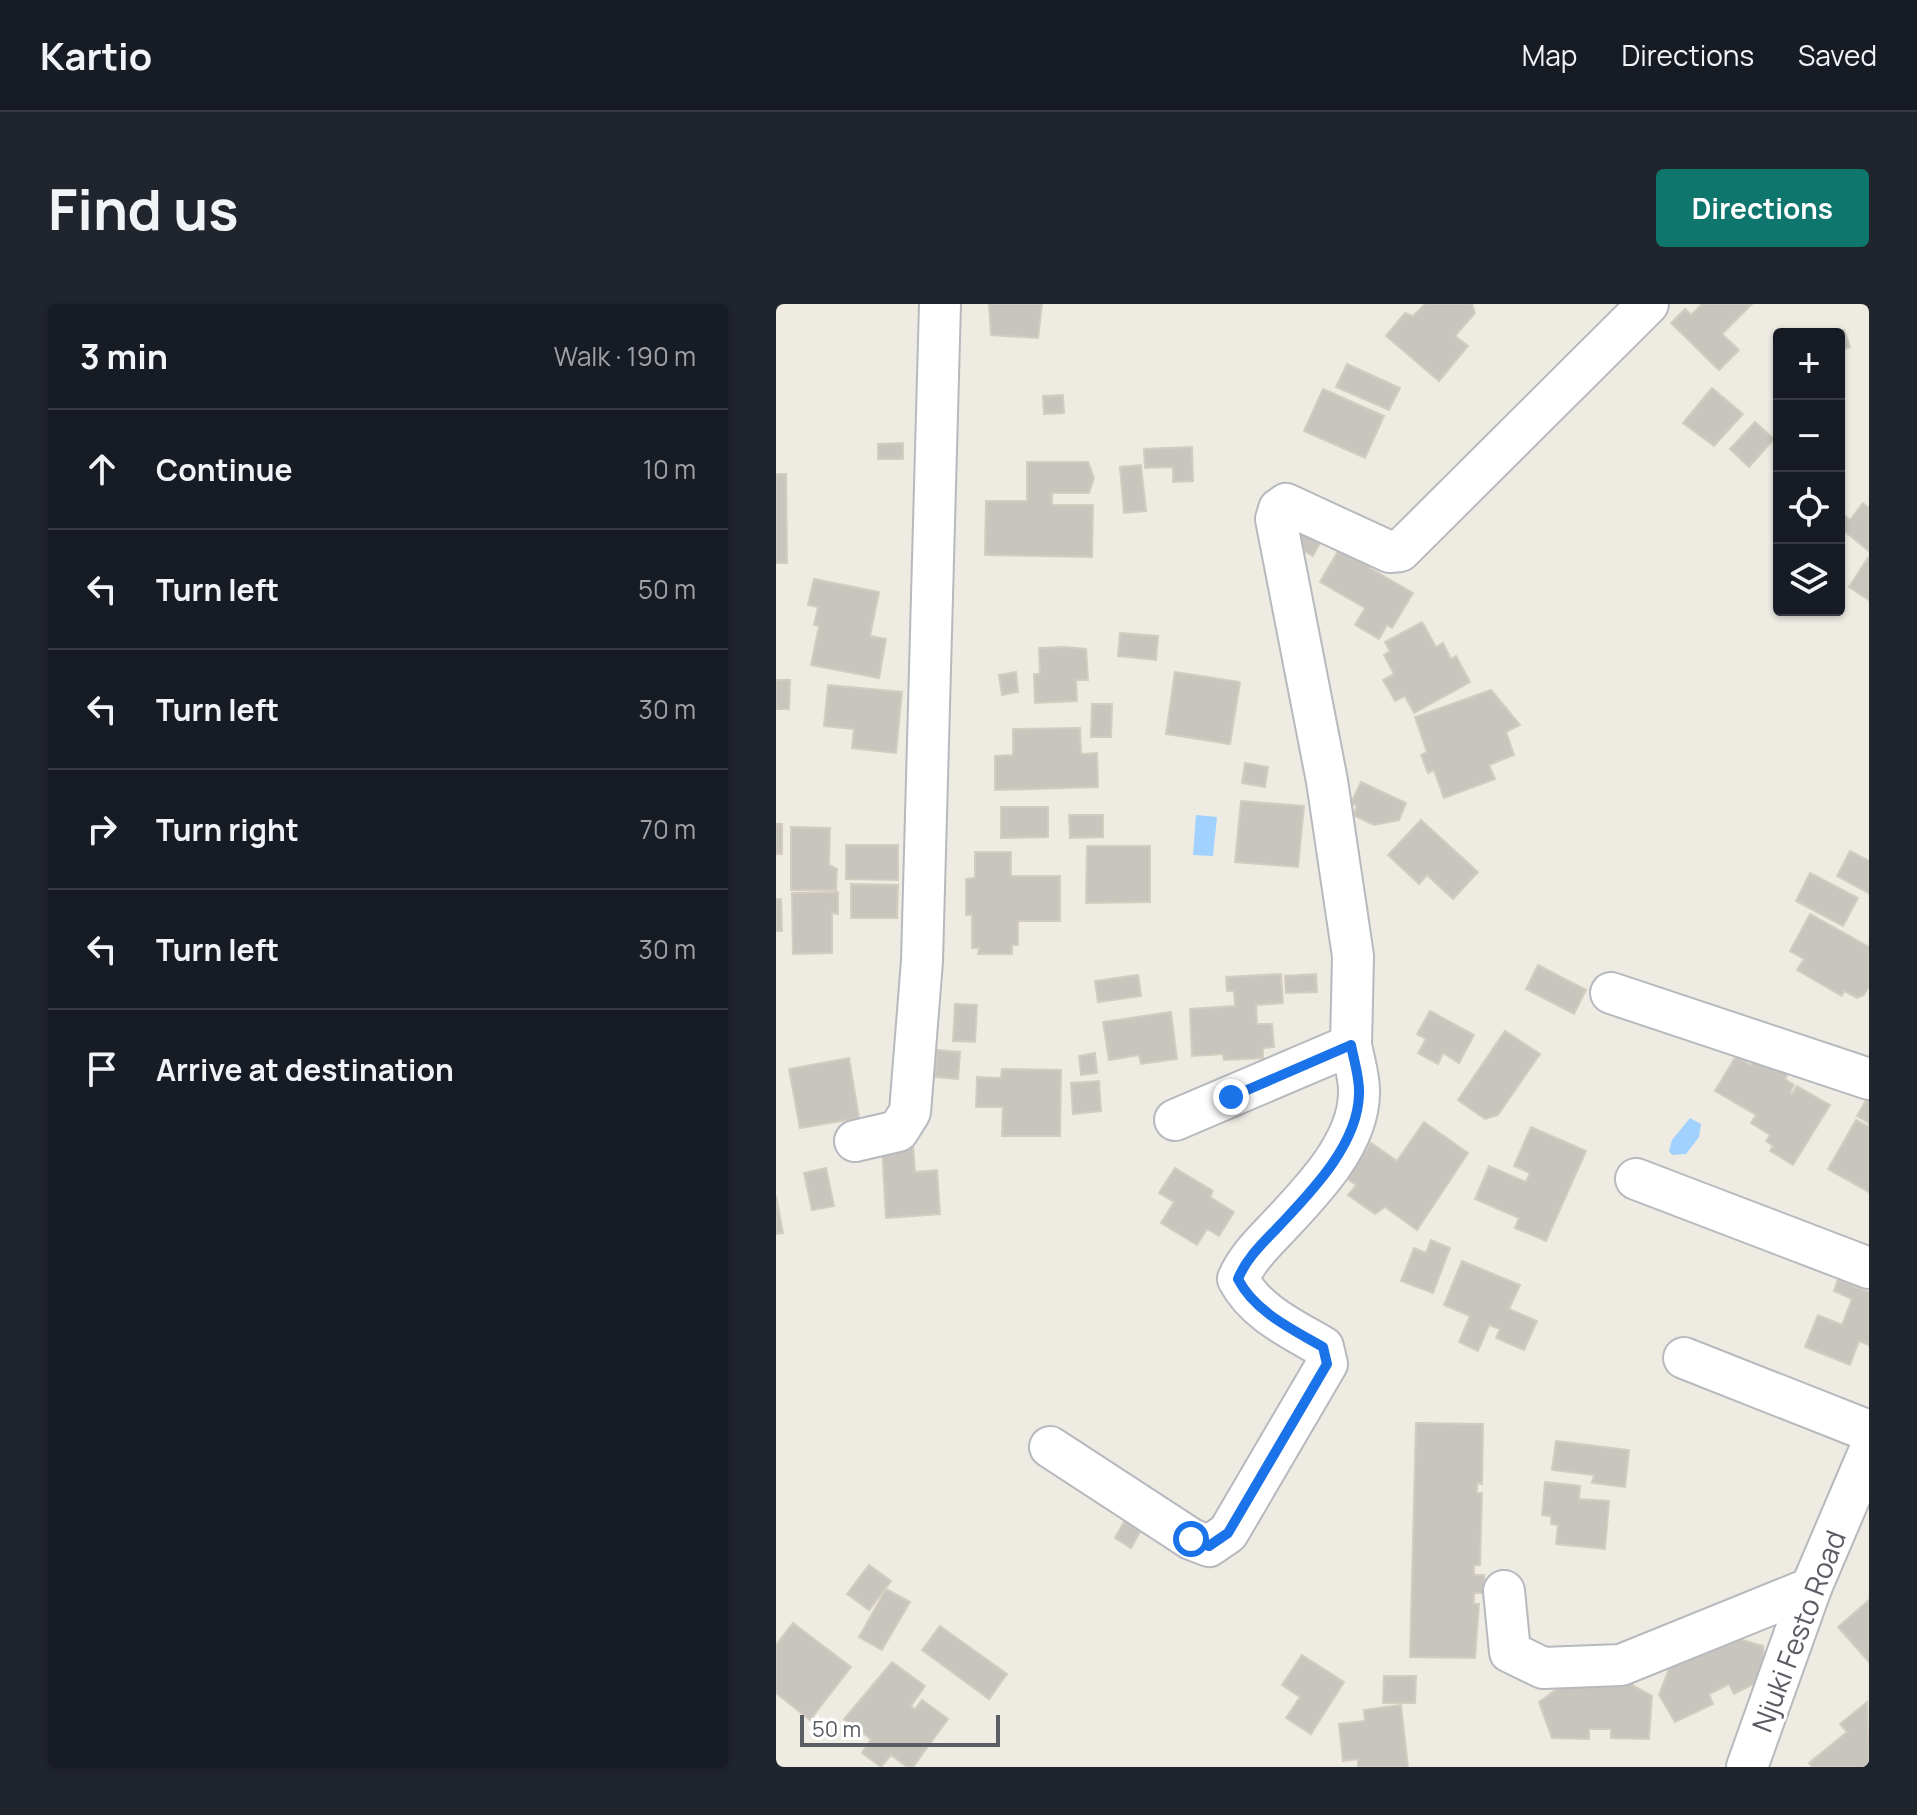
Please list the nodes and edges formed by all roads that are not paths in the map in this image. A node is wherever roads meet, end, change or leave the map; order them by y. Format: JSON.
{"nodes":[{"id":1,"x":940,"y":304,"type":"edge"},
{"id":2,"x":1648,"y":304,"type":"edge"},
{"id":3,"x":1611,"y":993,"type":"dead end"},
{"id":4,"x":1351,"y":1045,"type":"junction"},
{"id":5,"x":1869,"y":1079,"type":"edge"},
{"id":6,"x":1175,"y":1120,"type":"dead end"},
{"id":7,"x":855,"y":1141,"type":"dead end"},
{"id":8,"x":1636,"y":1179,"type":"dead end"},
{"id":9,"x":1869,"y":1268,"type":"edge"},
{"id":10,"x":1684,"y":1358,"type":"dead end"},
{"id":11,"x":1869,"y":1431,"type":"edge"},
{"id":12,"x":1050,"y":1447,"type":"dead end"},
{"id":13,"x":1869,"y":1452,"type":"edge"},
{"id":14,"x":1811,"y":1588,"type":"junction"},
{"id":15,"x":1504,"y":1591,"type":"dead end"},
{"id":16,"x":1747,"y":1767,"type":"edge"}],
"edges":[{"from":1,"to":7,"type":"street"},
{"from":2,"to":4,"type":"street"},
{"from":3,"to":5,"type":"street"},
{"from":4,"to":6,"type":"street"},
{"from":4,"to":12,"type":"street"},
{"from":8,"to":9,"type":"street"},
{"from":10,"to":11,"type":"street"},
{"from":13,"to":14,"type":"street","name":"Njuki Festo Road"},
{"from":14,"to":15,"type":"street"},
{"from":14,"to":16,"type":"street","name":"Njuki Festo Road"}]}
